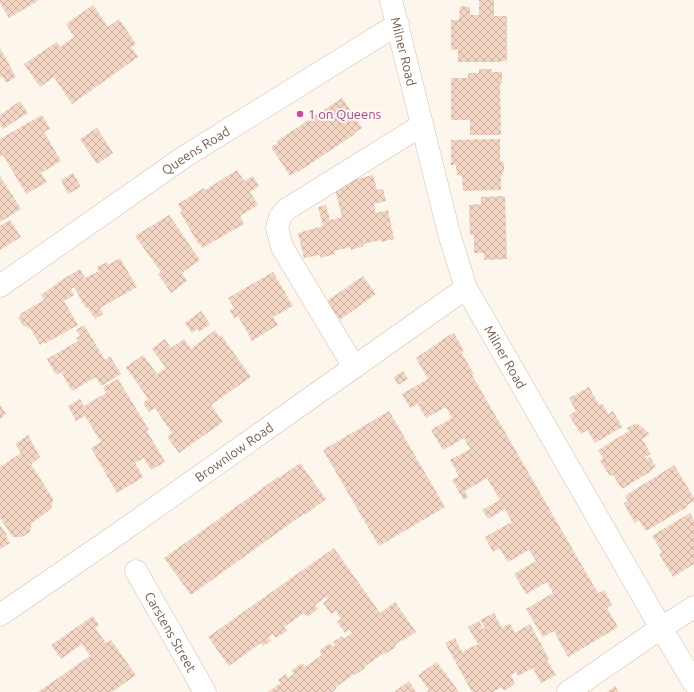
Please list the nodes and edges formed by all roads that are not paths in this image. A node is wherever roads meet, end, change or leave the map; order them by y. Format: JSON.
{"nodes":[{"id":1,"x":391,"y":0,"type":"edge"},
{"id":2,"x":398,"y":24,"type":"junction"},
{"id":3,"x":422,"y":125,"type":"junction"},
{"id":4,"x":0,"y":286,"type":"edge"},
{"id":5,"x":466,"y":288,"type":"junction"},
{"id":6,"x":354,"y":367,"type":"junction"},
{"id":7,"x":136,"y":571,"type":"dead end"},
{"id":8,"x":694,"y":607,"type":"edge"},
{"id":9,"x":0,"y":615,"type":"edge"},
{"id":10,"x":661,"y":628,"type":"junction"},
{"id":11,"x":694,"y":683,"type":"edge"},
{"id":12,"x":205,"y":692,"type":"edge"},
{"id":13,"x":568,"y":692,"type":"edge"}],
"edges":[{"from":1,"to":2,"type":"street","name":"Milner Road"},
{"from":2,"to":3,"type":"street","name":"Milner Road"},
{"from":2,"to":4,"type":"street","name":"Queens Road"},
{"from":3,"to":5,"type":"street","name":"Milner Road"},
{"from":3,"to":6,"type":"street"},
{"from":5,"to":6,"type":"street","name":"Brownlow Road"},
{"from":5,"to":10,"type":"street","name":"Milner Road"},
{"from":6,"to":9,"type":"street","name":"Brownlow Road"},
{"from":7,"to":12,"type":"street","name":"Carstens Street"},
{"from":8,"to":10,"type":"street"},
{"from":10,"to":11,"type":"street","name":"Milner Road"},
{"from":10,"to":13,"type":"street"}]}
